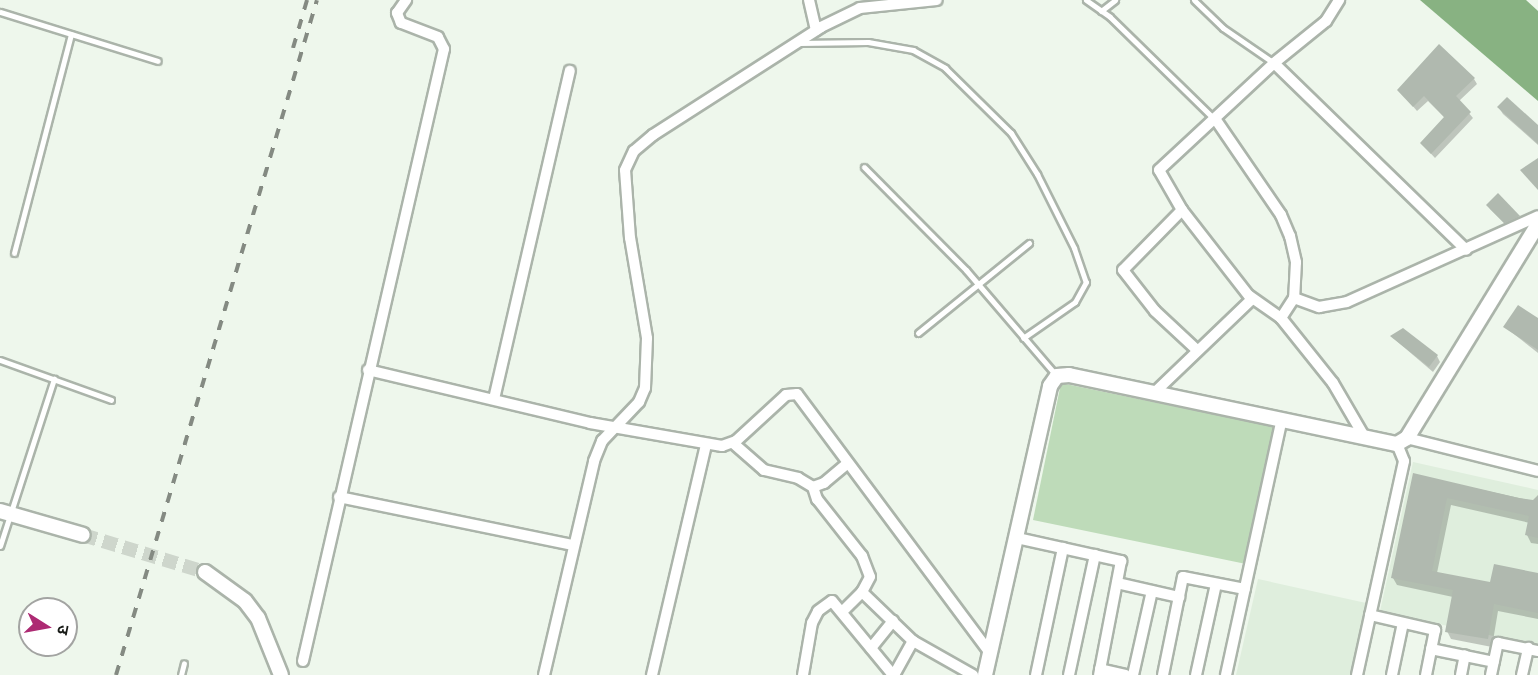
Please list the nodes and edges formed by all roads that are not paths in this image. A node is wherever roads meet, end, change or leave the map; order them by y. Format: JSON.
{"nodes":[{"id":1,"x":406,"y":0,"type":"edge"},
{"id":2,"x":809,"y":0,"type":"edge"},
{"id":3,"x":937,"y":0,"type":"edge"},
{"id":4,"x":1086,"y":0,"type":"edge"},
{"id":5,"x":1115,"y":0,"type":"edge"},
{"id":6,"x":1194,"y":0,"type":"edge"},
{"id":7,"x":1339,"y":0,"type":"edge"},
{"id":8,"x":1101,"y":11,"type":"junction"},
{"id":9,"x":0,"y":12,"type":"edge"},
{"id":10,"x":816,"y":30,"type":"junction"},
{"id":11,"x":71,"y":34,"type":"junction"},
{"id":12,"x":794,"y":43,"type":"junction"},
{"id":13,"x":158,"y":61,"type":"dead end"},
{"id":14,"x":1274,"y":63,"type":"junction"},
{"id":15,"x":570,"y":71,"type":"dead end"},
{"id":16,"x":1216,"y":120,"type":"junction"},
{"id":17,"x":864,"y":167,"type":"dead end"},
{"id":18,"x":1182,"y":210,"type":"junction"},
{"id":19,"x":1538,"y":216,"type":"edge"},
{"id":20,"x":1538,"y":224,"type":"edge"},
{"id":21,"x":1029,"y":243,"type":"dead end"},
{"id":22,"x":1466,"y":250,"type":"junction"},
{"id":23,"x":14,"y":253,"type":"dead end"},
{"id":24,"x":979,"y":285,"type":"junction"},
{"id":25,"x":1294,"y":298,"type":"junction"},
{"id":26,"x":1252,"y":299,"type":"junction"},
{"id":27,"x":1281,"y":318,"type":"junction"},
{"id":28,"x":918,"y":333,"type":"dead end"},
{"id":29,"x":1023,"y":338,"type":"junction"},
{"id":30,"x":1197,"y":350,"type":"junction"},
{"id":31,"x":0,"y":360,"type":"edge"},
{"id":32,"x":368,"y":370,"type":"junction"},
{"id":33,"x":1058,"y":376,"type":"junction"},
{"id":34,"x":54,"y":379,"type":"junction"},
{"id":35,"x":1154,"y":393,"type":"junction"},
{"id":36,"x":494,"y":399,"type":"junction"},
{"id":37,"x":111,"y":400,"type":"dead end"},
{"id":38,"x":1282,"y":419,"type":"junction"},
{"id":39,"x":617,"y":426,"type":"junction"},
{"id":40,"x":1365,"y":438,"type":"junction"},
{"id":41,"x":1402,"y":441,"type":"junction"},
{"id":42,"x":733,"y":442,"type":"junction"},
{"id":43,"x":706,"y":444,"type":"junction"},
{"id":44,"x":848,"y":463,"type":"junction"},
{"id":45,"x":1538,"y":471,"type":"edge"},
{"id":46,"x":813,"y":487,"type":"junction"},
{"id":47,"x":339,"y":496,"type":"junction"},
{"id":48,"x":5,"y":513,"type":"edge"},
{"id":49,"x":83,"y":535,"type":"tunnel mouth"},
{"id":50,"x":1017,"y":538,"type":"junction"},
{"id":51,"x":573,"y":545,"type":"junction"},
{"id":52,"x":0,"y":546,"type":"edge"},
{"id":53,"x":1063,"y":548,"type":"junction"},
{"id":54,"x":1095,"y":555,"type":"junction"},
{"id":55,"x":205,"y":572,"type":"tunnel mouth"},
{"id":56,"x":1117,"y":584,"type":"junction"},
{"id":57,"x":1215,"y":584,"type":"junction"},
{"id":58,"x":1245,"y":589,"type":"junction"},
{"id":59,"x":1152,"y":591,"type":"junction"},
{"id":60,"x":862,"y":592,"type":"junction"},
{"id":61,"x":1179,"y":597,"type":"junction"},
{"id":62,"x":842,"y":612,"type":"junction"},
{"id":63,"x":1370,"y":615,"type":"junction"},
{"id":64,"x":893,"y":621,"type":"junction"},
{"id":65,"x":1403,"y":623,"type":"junction"},
{"id":66,"x":913,"y":641,"type":"junction"},
{"id":67,"x":871,"y":648,"type":"junction"},
{"id":68,"x":1431,"y":649,"type":"junction"},
{"id":69,"x":1533,"y":650,"type":"edge"},
{"id":70,"x":990,"y":653,"type":"junction"},
{"id":71,"x":1465,"y":655,"type":"junction"},
{"id":72,"x":303,"y":661,"type":"dead end"},
{"id":73,"x":1494,"y":662,"type":"junction"},
{"id":74,"x":184,"y":663,"type":"dead end"},
{"id":75,"x":1099,"y":672,"type":"edge"},
{"id":76,"x":181,"y":675,"type":"edge"},
{"id":77,"x":281,"y":675,"type":"edge"},
{"id":78,"x":544,"y":675,"type":"edge"},
{"id":79,"x":652,"y":675,"type":"edge"},
{"id":80,"x":803,"y":675,"type":"edge"},
{"id":81,"x":893,"y":675,"type":"edge"},
{"id":82,"x":973,"y":675,"type":"edge"},
{"id":83,"x":985,"y":675,"type":"edge"},
{"id":84,"x":1036,"y":675,"type":"edge"},
{"id":85,"x":1069,"y":675,"type":"edge"},
{"id":86,"x":1125,"y":675,"type":"edge"},
{"id":87,"x":1133,"y":675,"type":"edge"},
{"id":88,"x":1163,"y":675,"type":"edge"},
{"id":89,"x":1196,"y":675,"type":"edge"},
{"id":90,"x":1226,"y":675,"type":"edge"},
{"id":91,"x":1357,"y":675,"type":"edge"},
{"id":92,"x":1392,"y":675,"type":"edge"},
{"id":93,"x":1426,"y":675,"type":"edge"},
{"id":94,"x":1461,"y":675,"type":"edge"},
{"id":95,"x":1491,"y":675,"type":"edge"},
{"id":96,"x":1522,"y":675,"type":"edge"}],
"edges":[{"from":1,"to":32,"type":"street"},
{"from":2,"to":10,"type":"street"},
{"from":3,"to":10,"type":"street"},
{"from":4,"to":8,"type":"lane"},
{"from":5,"to":8,"type":"lane"},
{"from":6,"to":14,"type":"lane"},
{"from":7,"to":14,"type":"street"},
{"from":8,"to":16,"type":"lane"},
{"from":9,"to":11,"type":"lane"},
{"from":10,"to":12,"type":"street"},
{"from":11,"to":13,"type":"lane"},
{"from":11,"to":23,"type":"lane"},
{"from":12,"to":29,"type":"lane"},
{"from":12,"to":39,"type":"street"},
{"from":14,"to":16,"type":"street"},
{"from":14,"to":22,"type":"street"},
{"from":15,"to":36,"type":"street"},
{"from":16,"to":18,"type":"street"},
{"from":16,"to":25,"type":"street"},
{"from":17,"to":24,"type":"lane"},
{"from":18,"to":26,"type":"street"},
{"from":18,"to":30,"type":"street"},
{"from":19,"to":22,"type":"street"},
{"from":20,"to":41,"type":"street"},
{"from":21,"to":24,"type":"lane"},
{"from":22,"to":25,"type":"street"},
{"from":24,"to":28,"type":"lane"},
{"from":24,"to":29,"type":"lane"},
{"from":25,"to":27,"type":"street"},
{"from":26,"to":27,"type":"street"},
{"from":26,"to":30,"type":"street"},
{"from":27,"to":40,"type":"street"},
{"from":29,"to":33,"type":"lane"},
{"from":30,"to":35,"type":"street"},
{"from":31,"to":34,"type":"lane"},
{"from":32,"to":36,"type":"street"},
{"from":32,"to":47,"type":"street"},
{"from":33,"to":35,"type":"street"},
{"from":33,"to":50,"type":"street"},
{"from":34,"to":37,"type":"lane"},
{"from":34,"to":48,"type":"lane"},
{"from":35,"to":38,"type":"street"},
{"from":36,"to":39,"type":"street"},
{"from":38,"to":40,"type":"street"},
{"from":38,"to":58,"type":"street"},
{"from":39,"to":43,"type":"street"},
{"from":39,"to":51,"type":"street"},
{"from":40,"to":41,"type":"street"},
{"from":41,"to":45,"type":"street"},
{"from":41,"to":63,"type":"street"},
{"from":42,"to":43,"type":"street"},
{"from":42,"to":44,"type":"street"},
{"from":42,"to":46,"type":"street"},
{"from":43,"to":79,"type":"street"},
{"from":44,"to":46,"type":"street"},
{"from":44,"to":70,"type":"street"},
{"from":46,"to":60,"type":"street"},
{"from":47,"to":51,"type":"street"},
{"from":47,"to":72,"type":"street"},
{"from":48,"to":49,"type":"street"},
{"from":48,"to":52,"type":"lane"},
{"from":50,"to":53,"type":"street"},
{"from":50,"to":70,"type":"street"},
{"from":51,"to":78,"type":"street"},
{"from":53,"to":54,"type":"street"},
{"from":53,"to":84,"type":"street"},
{"from":54,"to":56,"type":"street"},
{"from":54,"to":85,"type":"street"},
{"from":55,"to":77,"type":"street"},
{"from":56,"to":59,"type":"street"},
{"from":56,"to":75,"type":"street"},
{"from":57,"to":58,"type":"street"},
{"from":57,"to":61,"type":"street"},
{"from":57,"to":89,"type":"street"},
{"from":58,"to":90,"type":"street"},
{"from":59,"to":61,"type":"street"},
{"from":59,"to":87,"type":"street"},
{"from":60,"to":62,"type":"street"},
{"from":60,"to":64,"type":"street"},
{"from":61,"to":88,"type":"street"},
{"from":62,"to":67,"type":"street"},
{"from":62,"to":80,"type":"street"},
{"from":63,"to":65,"type":"street"},
{"from":63,"to":91,"type":"street"},
{"from":64,"to":66,"type":"street"},
{"from":64,"to":67,"type":"street"},
{"from":65,"to":68,"type":"street"},
{"from":65,"to":92,"type":"street"},
{"from":66,"to":81,"type":"street"},
{"from":66,"to":82,"type":"street"},
{"from":67,"to":81,"type":"street"},
{"from":68,"to":71,"type":"street"},
{"from":68,"to":93,"type":"street"},
{"from":69,"to":73,"type":"street"},
{"from":69,"to":96,"type":"street"},
{"from":70,"to":83,"type":"street"},
{"from":71,"to":73,"type":"street"},
{"from":71,"to":94,"type":"street"},
{"from":73,"to":95,"type":"street"},
{"from":74,"to":76,"type":"lane"},
{"from":75,"to":86,"type":"street"}]}
